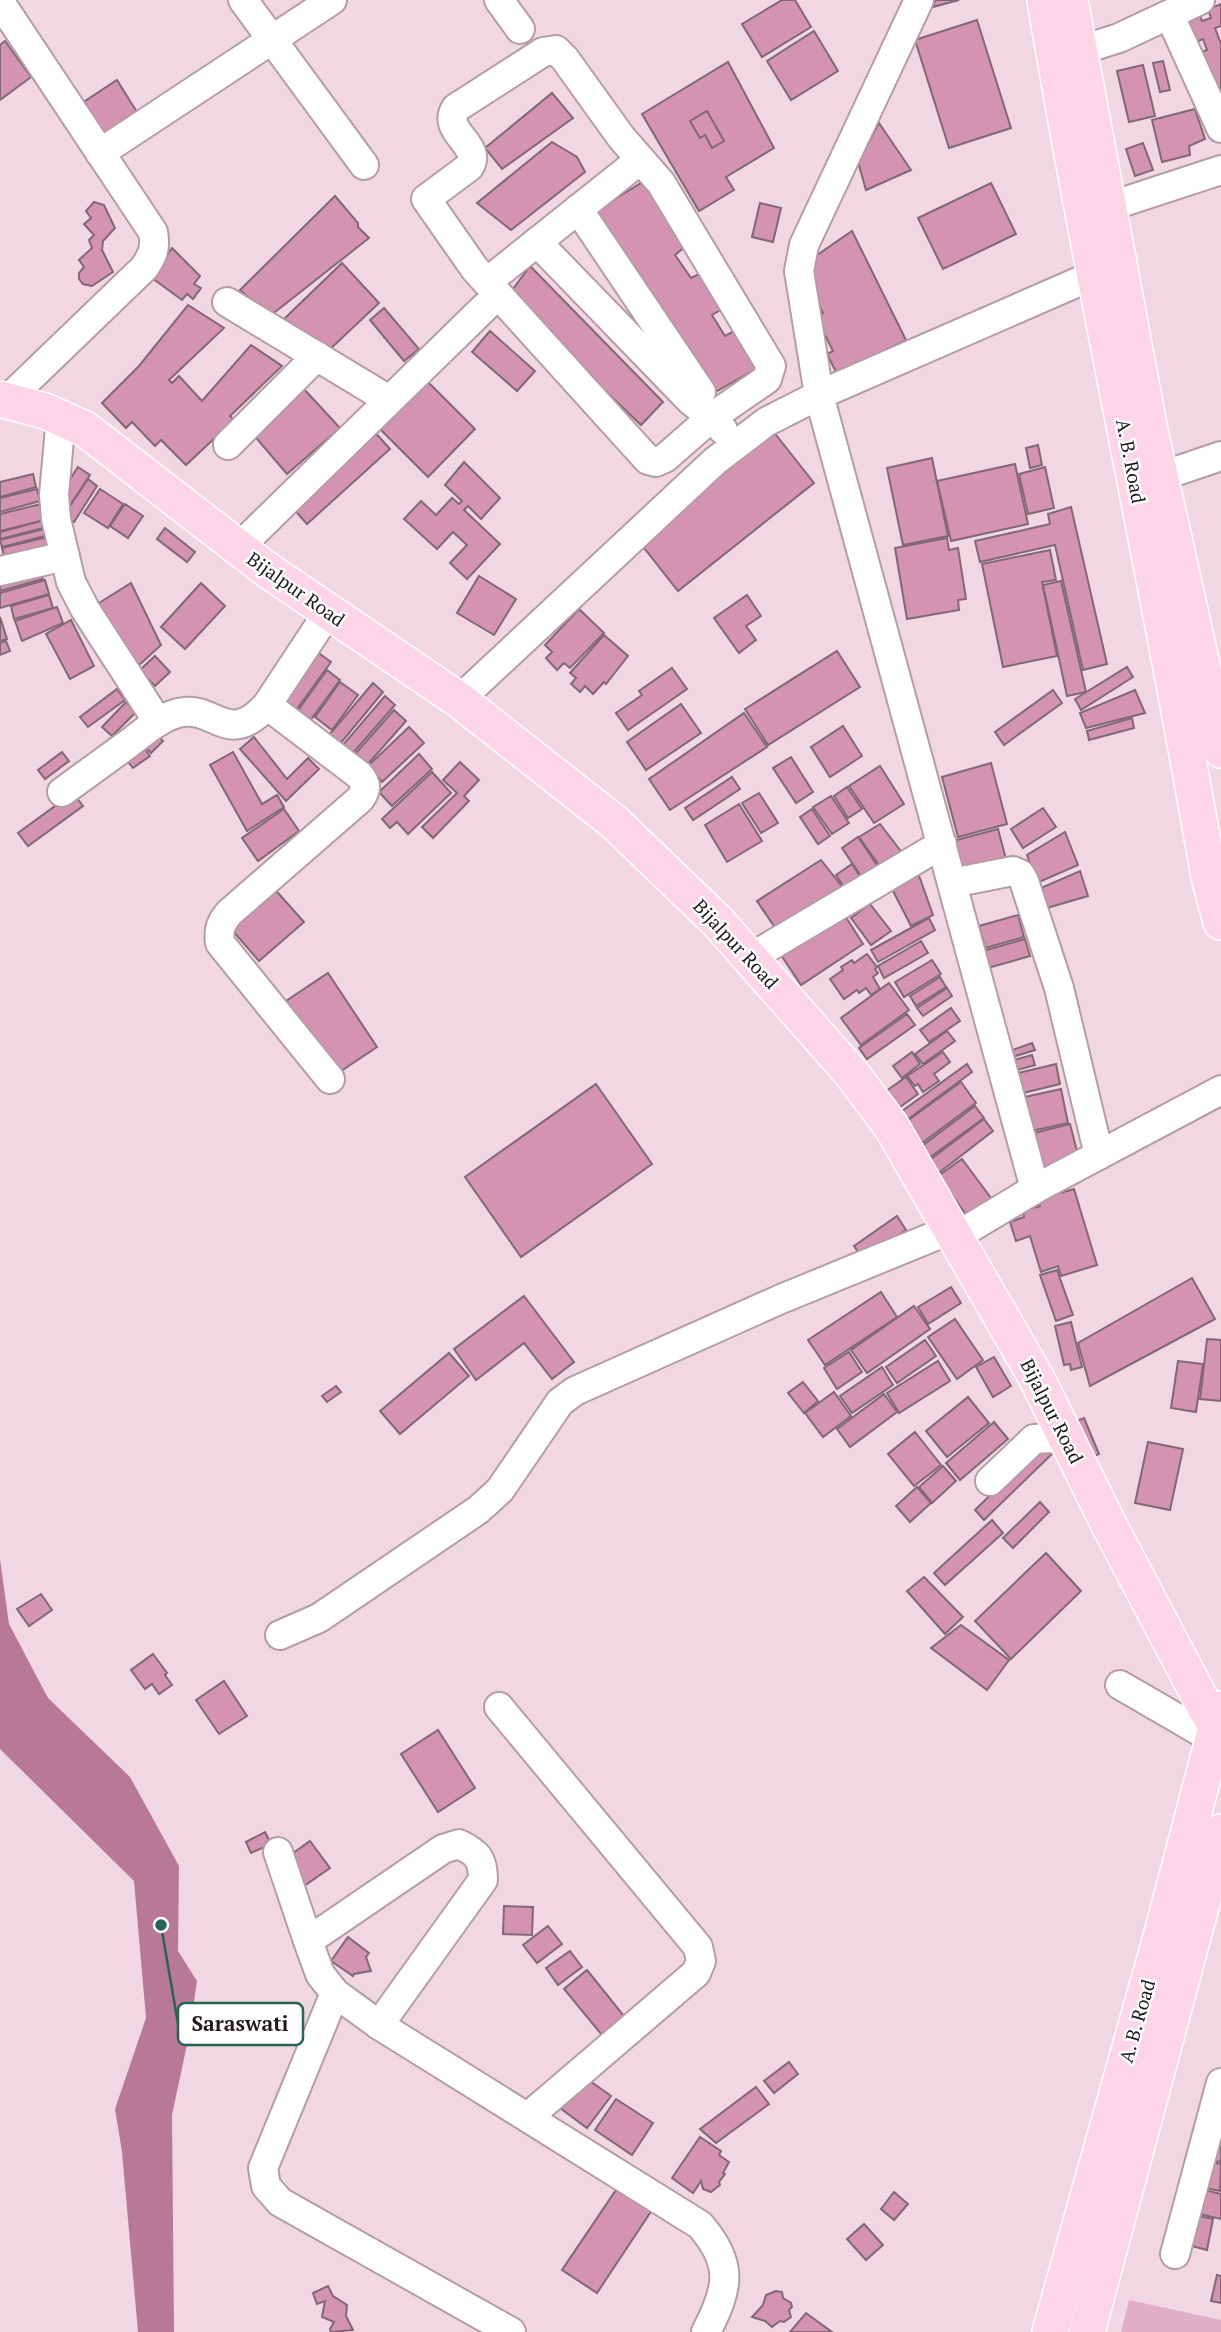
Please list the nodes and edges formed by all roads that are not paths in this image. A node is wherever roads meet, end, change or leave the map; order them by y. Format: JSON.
{"nodes":[{"id":1,"x":243,"y":0,"type":"edge"},
{"id":2,"x":332,"y":0,"type":"edge"},
{"id":3,"x":499,"y":0,"type":"edge"},
{"id":4,"x":919,"y":0,"type":"edge"},
{"id":5,"x":1045,"y":0,"type":"edge"},
{"id":6,"x":1070,"y":0,"type":"edge"},
{"id":7,"x":1200,"y":0,"type":"edge"},
{"id":8,"x":0,"y":2,"type":"edge"},
{"id":9,"x":1170,"y":16,"type":"junction"},
{"id":10,"x":520,"y":29,"type":"dead end"},
{"id":11,"x":272,"y":40,"type":"junction"},
{"id":12,"x":1078,"y":51,"type":"junction"},
{"id":13,"x":1221,"y":128,"type":"edge"},
{"id":14,"x":100,"y":153,"type":"junction"},
{"id":15,"x":640,"y":160,"type":"junction"},
{"id":16,"x":364,"y":165,"type":"dead end"},
{"id":17,"x":1221,"y":170,"type":"edge"},
{"id":18,"x":1108,"y":207,"type":"junction"},
{"id":19,"x":578,"y":209,"type":"junction"},
{"id":20,"x":537,"y":242,"type":"junction"},
{"id":21,"x":1094,"y":275,"type":"junction"},
{"id":22,"x":486,"y":295,"type":"junction"},
{"id":23,"x":227,"y":302,"type":"dead end"},
{"id":24,"x":317,"y":356,"type":"junction"},
{"id":25,"x":819,"y":395,"type":"junction"},
{"id":26,"x":3,"y":399,"type":"edge"},
{"id":27,"x":389,"y":400,"type":"junction"},
{"id":28,"x":61,"y":418,"type":"junction"},
{"id":29,"x":726,"y":432,"type":"junction"},
{"id":30,"x":228,"y":445,"type":"dead end"},
{"id":31,"x":1221,"y":456,"type":"edge"},
{"id":32,"x":1162,"y":476,"type":"junction"},
{"id":33,"x":238,"y":548,"type":"junction"},
{"id":34,"x":65,"y":556,"type":"junction"},
{"id":35,"x":0,"y":571,"type":"edge"},
{"id":36,"x":329,"y":611,"type":"junction"},
{"id":37,"x":459,"y":700,"type":"junction"},
{"id":38,"x":267,"y":705,"type":"junction"},
{"id":39,"x":158,"y":722,"type":"junction"},
{"id":40,"x":1221,"y":750,"type":"edge"},
{"id":41,"x":62,"y":792,"type":"dead end"},
{"id":42,"x":942,"y":844,"type":"junction"},
{"id":43,"x":1214,"y":864,"type":"edge"},
{"id":44,"x":952,"y":883,"type":"junction"},
{"id":45,"x":1220,"y":913,"type":"edge"},
{"id":46,"x":750,"y":958,"type":"junction"},
{"id":47,"x":330,"y":1079,"type":"dead end"},
{"id":48,"x":1221,"y":1090,"type":"edge"},
{"id":49,"x":1099,"y":1155,"type":"junction"},
{"id":50,"x":1035,"y":1189,"type":"junction"},
{"id":51,"x":954,"y":1233,"type":"junction"},
{"id":52,"x":1068,"y":1441,"type":"junction"},
{"id":53,"x":990,"y":1481,"type":"dead end"},
{"id":54,"x":281,"y":1635,"type":"dead end"},
{"id":55,"x":1120,"y":1685,"type":"dead end"},
{"id":56,"x":499,"y":1707,"type":"dead end"},
{"id":57,"x":1218,"y":1727,"type":"edge"},
{"id":58,"x":1221,"y":1832,"type":"edge"},
{"id":59,"x":278,"y":1852,"type":"dead end"},
{"id":60,"x":308,"y":1941,"type":"junction"},
{"id":61,"x":335,"y":1993,"type":"junction"},
{"id":62,"x":379,"y":2025,"type":"junction"},
{"id":63,"x":1221,"y":2083,"type":"edge"},
{"id":64,"x":529,"y":2116,"type":"junction"},
{"id":65,"x":1175,"y":2254,"type":"dead end"},
{"id":66,"x":511,"y":2332,"type":"edge"},
{"id":67,"x":706,"y":2332,"type":"edge"},
{"id":68,"x":1050,"y":2332,"type":"edge"},
{"id":69,"x":1087,"y":2332,"type":"edge"}],
"edges":[{"from":1,"to":11,"type":"street"},
{"from":2,"to":11,"type":"street"},
{"from":3,"to":10,"type":"street"},
{"from":4,"to":25,"type":"street"},
{"from":5,"to":21,"type":"main road","name":"A. B. Road"},
{"from":6,"to":12,"type":"main road","name":"A. B. Road"},
{"from":7,"to":9,"type":"street"},
{"from":8,"to":14,"type":"street"},
{"from":9,"to":12,"type":"street"},
{"from":9,"to":13,"type":"street"},
{"from":11,"to":14,"type":"street"},
{"from":11,"to":16,"type":"street"},
{"from":12,"to":18,"type":"main road","name":"A. B. Road"},
{"from":14,"to":26,"type":"street"},
{"from":15,"to":19,"type":"street"},
{"from":15,"to":22,"type":"street"},
{"from":15,"to":29,"type":"street"},
{"from":17,"to":18,"type":"street"},
{"from":18,"to":32,"type":"main road","name":"A. B. Road"},
{"from":19,"to":20,"type":"street"},
{"from":19,"to":29,"type":"street"},
{"from":20,"to":22,"type":"street"},
{"from":20,"to":29,"type":"street"},
{"from":21,"to":25,"type":"street"},
{"from":21,"to":43,"type":"main road","name":"A. B. Road"},
{"from":22,"to":27,"type":"street"},
{"from":22,"to":29,"type":"street"},
{"from":23,"to":24,"type":"street"},
{"from":24,"to":27,"type":"street"},
{"from":24,"to":30,"type":"street"},
{"from":25,"to":29,"type":"street"},
{"from":25,"to":42,"type":"street"},
{"from":26,"to":28,"type":"main road","name":"Bijalpur Road"},
{"from":27,"to":33,"type":"street"},
{"from":28,"to":33,"type":"main road","name":"Bijalpur Road"},
{"from":28,"to":34,"type":"street"},
{"from":29,"to":37,"type":"street"},
{"from":31,"to":32,"type":"street"},
{"from":32,"to":40,"type":"main road","name":"A. B. Road"},
{"from":33,"to":36,"type":"main road","name":"Bijalpur Road"},
{"from":34,"to":35,"type":"street"},
{"from":34,"to":39,"type":"street"},
{"from":36,"to":37,"type":"main road","name":"Bijalpur Road"},
{"from":36,"to":38,"type":"street"},
{"from":37,"to":46,"type":"main road","name":"Bijalpur Road"},
{"from":38,"to":39,"type":"street"},
{"from":38,"to":47,"type":"street"},
{"from":39,"to":41,"type":"street"},
{"from":42,"to":44,"type":"street"},
{"from":42,"to":46,"type":"street"},
{"from":43,"to":45,"type":"main road","name":"A. B. Road"},
{"from":44,"to":49,"type":"street"},
{"from":44,"to":50,"type":"street"},
{"from":46,"to":51,"type":"main road","name":"Bijalpur Road"},
{"from":48,"to":49,"type":"street"},
{"from":49,"to":50,"type":"street"},
{"from":50,"to":51,"type":"street"},
{"from":51,"to":52,"type":"main road","name":"Bijalpur Road"},
{"from":51,"to":54,"type":"street"},
{"from":52,"to":53,"type":"street"},
{"from":52,"to":57,"type":"main road","name":"Bijalpur Road"},
{"from":55,"to":57,"type":"street"},
{"from":56,"to":64,"type":"street"},
{"from":57,"to":68,"type":"main road","name":"A. B. Road"},
{"from":58,"to":69,"type":"main road","name":"A. B. Road"},
{"from":59,"to":60,"type":"street"},
{"from":60,"to":61,"type":"street"},
{"from":60,"to":62,"type":"street"},
{"from":61,"to":62,"type":"street"},
{"from":61,"to":66,"type":"street"},
{"from":62,"to":64,"type":"street"},
{"from":63,"to":65,"type":"street"},
{"from":64,"to":67,"type":"street"}]}
